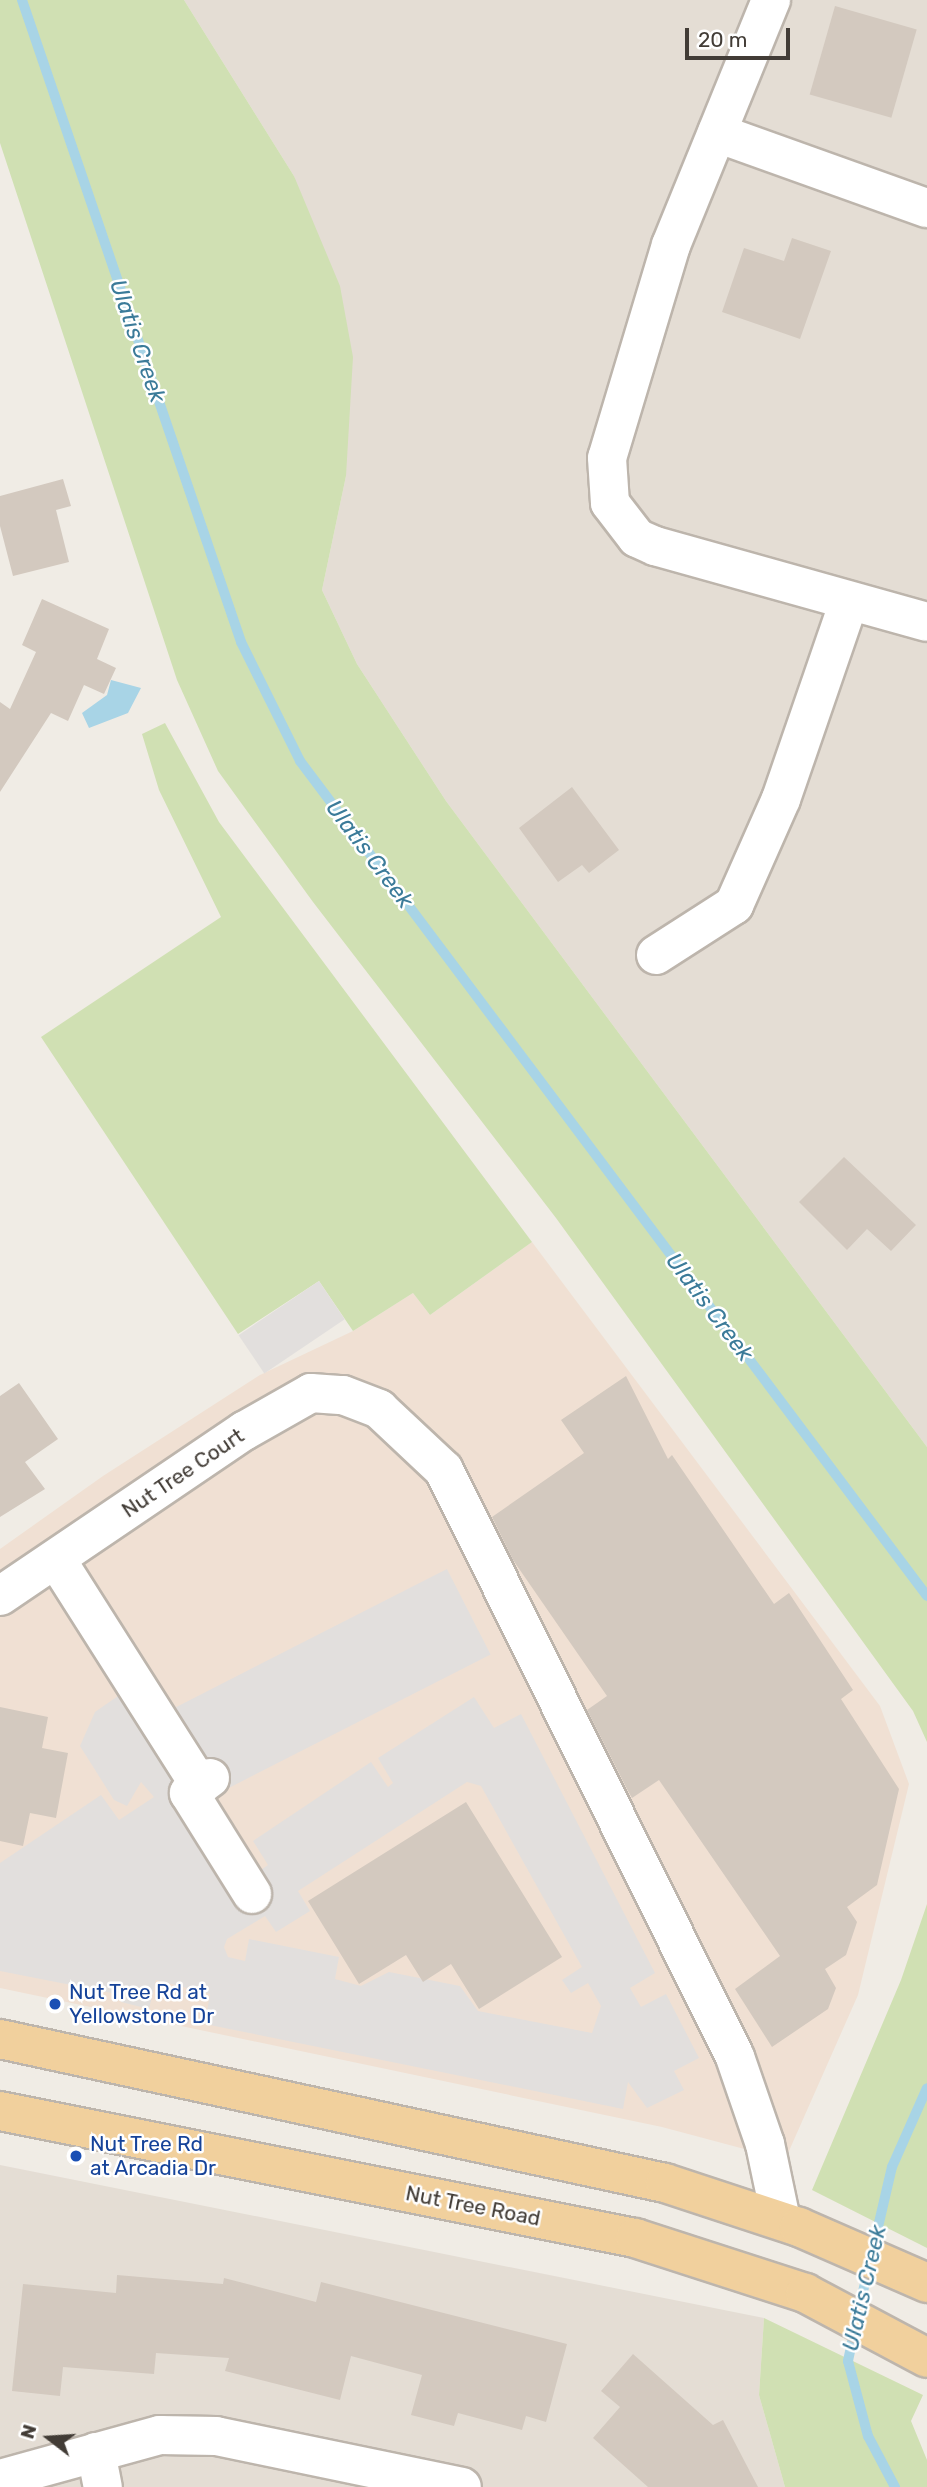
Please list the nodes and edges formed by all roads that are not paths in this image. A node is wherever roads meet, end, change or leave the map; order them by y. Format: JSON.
{"nodes":[{"id":1,"x":771,"y":0,"type":"edge"},
{"id":2,"x":717,"y":133,"type":"junction"},
{"id":3,"x":927,"y":208,"type":"edge"},
{"id":4,"x":849,"y":601,"type":"junction"},
{"id":5,"x":927,"y":622,"type":"edge"},
{"id":6,"x":656,"y":954,"type":"dead end"},
{"id":7,"x":56,"y":1559,"type":"junction"},
{"id":8,"x":0,"y":1596,"type":"edge"},
{"id":9,"x":252,"y":1894,"type":"dead end"},
{"id":10,"x":0,"y":2039,"type":"edge"},
{"id":11,"x":0,"y":2111,"type":"edge"},
{"id":12,"x":790,"y":2224,"type":"junction"},
{"id":13,"x":926,"y":2283,"type":"edge"},
{"id":14,"x":927,"y":2358,"type":"edge"},
{"id":15,"x":99,"y":2470,"type":"edge"},
{"id":16,"x":0,"y":2479,"type":"edge"},
{"id":17,"x":462,"y":2487,"type":"edge"}],
"edges":[{"from":1,"to":2,"type":"street"},
{"from":2,"to":3,"type":"street"},
{"from":2,"to":4,"type":"street"},
{"from":4,"to":5,"type":"street"},
{"from":4,"to":6,"type":"street"},
{"from":7,"to":8,"type":"street","name":"Nut Tree Court"},
{"from":7,"to":9,"type":"street"},
{"from":7,"to":12,"type":"street","name":"Nut Tree Court"},
{"from":10,"to":12,"type":"main road"},
{"from":11,"to":14,"type":"main road","name":"Nut Tree Road"},
{"from":12,"to":13,"type":"main road"},
{"from":15,"to":16,"type":"street"},
{"from":15,"to":17,"type":"street"}]}
